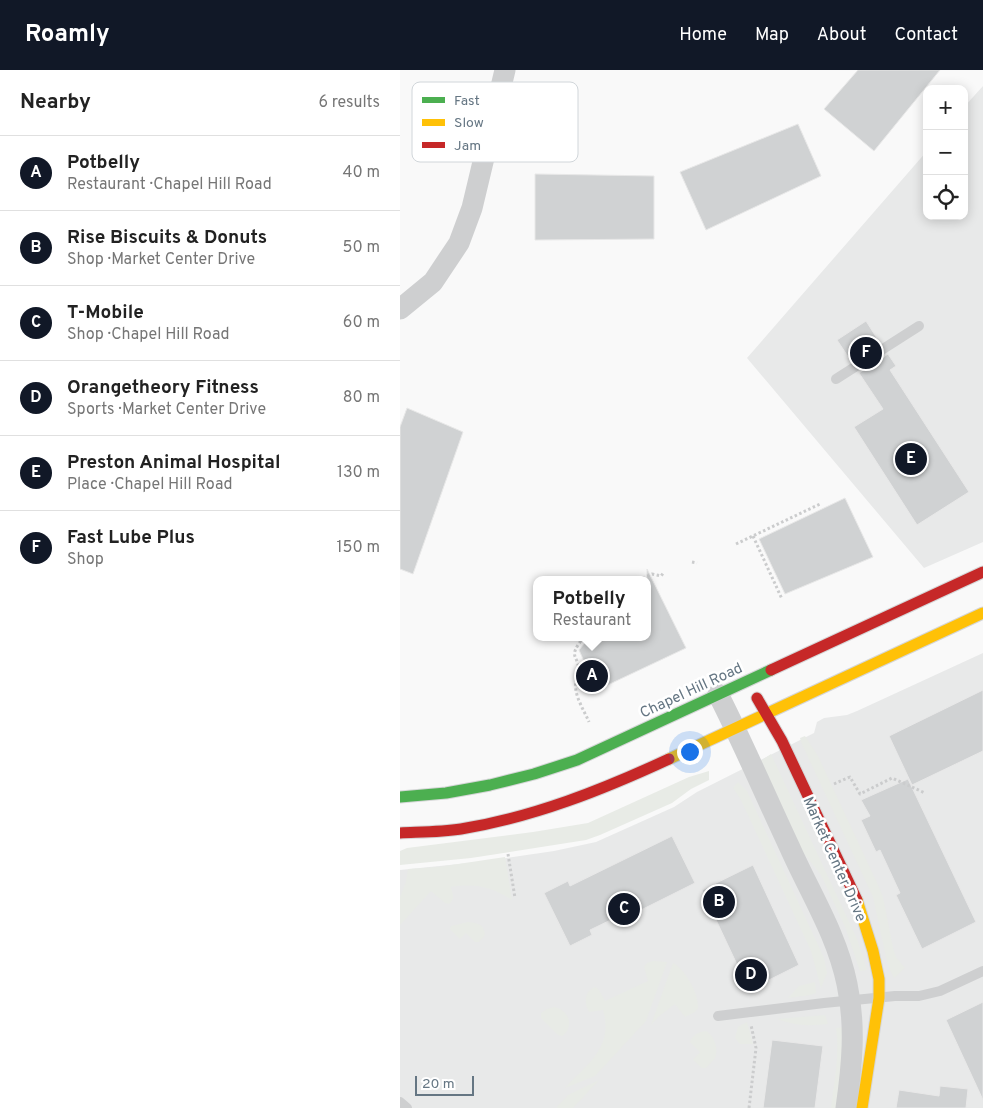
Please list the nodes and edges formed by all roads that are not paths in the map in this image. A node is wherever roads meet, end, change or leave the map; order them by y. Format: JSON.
{"nodes":[{"id":1,"x":483,"y":162,"type":"edge"},
{"id":2,"x":400,"y":309,"type":"edge"},
{"id":3,"x":919,"y":326,"type":"dead end"},
{"id":4,"x":836,"y":379,"type":"dead end"},
{"id":5,"x":983,"y":572,"type":"edge"},
{"id":6,"x":983,"y":613,"type":"edge"},
{"id":7,"x":746,"y":681,"type":"junction"},
{"id":8,"x":718,"y":694,"type":"junction"},
{"id":9,"x":767,"y":713,"type":"junction"},
{"id":10,"x":735,"y":728,"type":"junction"},
{"id":11,"x":400,"y":797,"type":"edge"},
{"id":12,"x":400,"y":834,"type":"edge"},
{"id":13,"x":983,"y":971,"type":"edge"},
{"id":14,"x":879,"y":998,"type":"junction"},
{"id":15,"x":850,"y":1000,"type":"junction"},
{"id":16,"x":718,"y":1016,"type":"dead end"},
{"id":17,"x":400,"y":1102,"type":"edge"},
{"id":18,"x":407,"y":1108,"type":"edge"},
{"id":19,"x":846,"y":1108,"type":"edge"},
{"id":20,"x":862,"y":1108,"type":"edge"}],
"edges":[{"from":1,"to":2,"type":"street"},
{"from":3,"to":4,"type":"lane"},
{"from":5,"to":7,"type":"main road","name":"Chapel Hill Road"},
{"from":6,"to":9,"type":"main road"},
{"from":7,"to":8,"type":"main road","name":"Chapel Hill Road"},
{"from":7,"to":9,"type":"main road","name":"Market Center Drive"},
{"from":8,"to":10,"type":"street"},
{"from":8,"to":11,"type":"main road","name":"Chapel Hill Road"},
{"from":9,"to":10,"type":"main road"},
{"from":9,"to":14,"type":"main road","name":"Market Center Drive"},
{"from":10,"to":12,"type":"main road"},
{"from":10,"to":15,"type":"street"},
{"from":13,"to":14,"type":"lane"},
{"from":14,"to":15,"type":"lane"},
{"from":14,"to":20,"type":"main road","name":"Market Center Drive"},
{"from":15,"to":16,"type":"lane"},
{"from":15,"to":19,"type":"street"},
{"from":17,"to":18,"type":"lane"}]}
